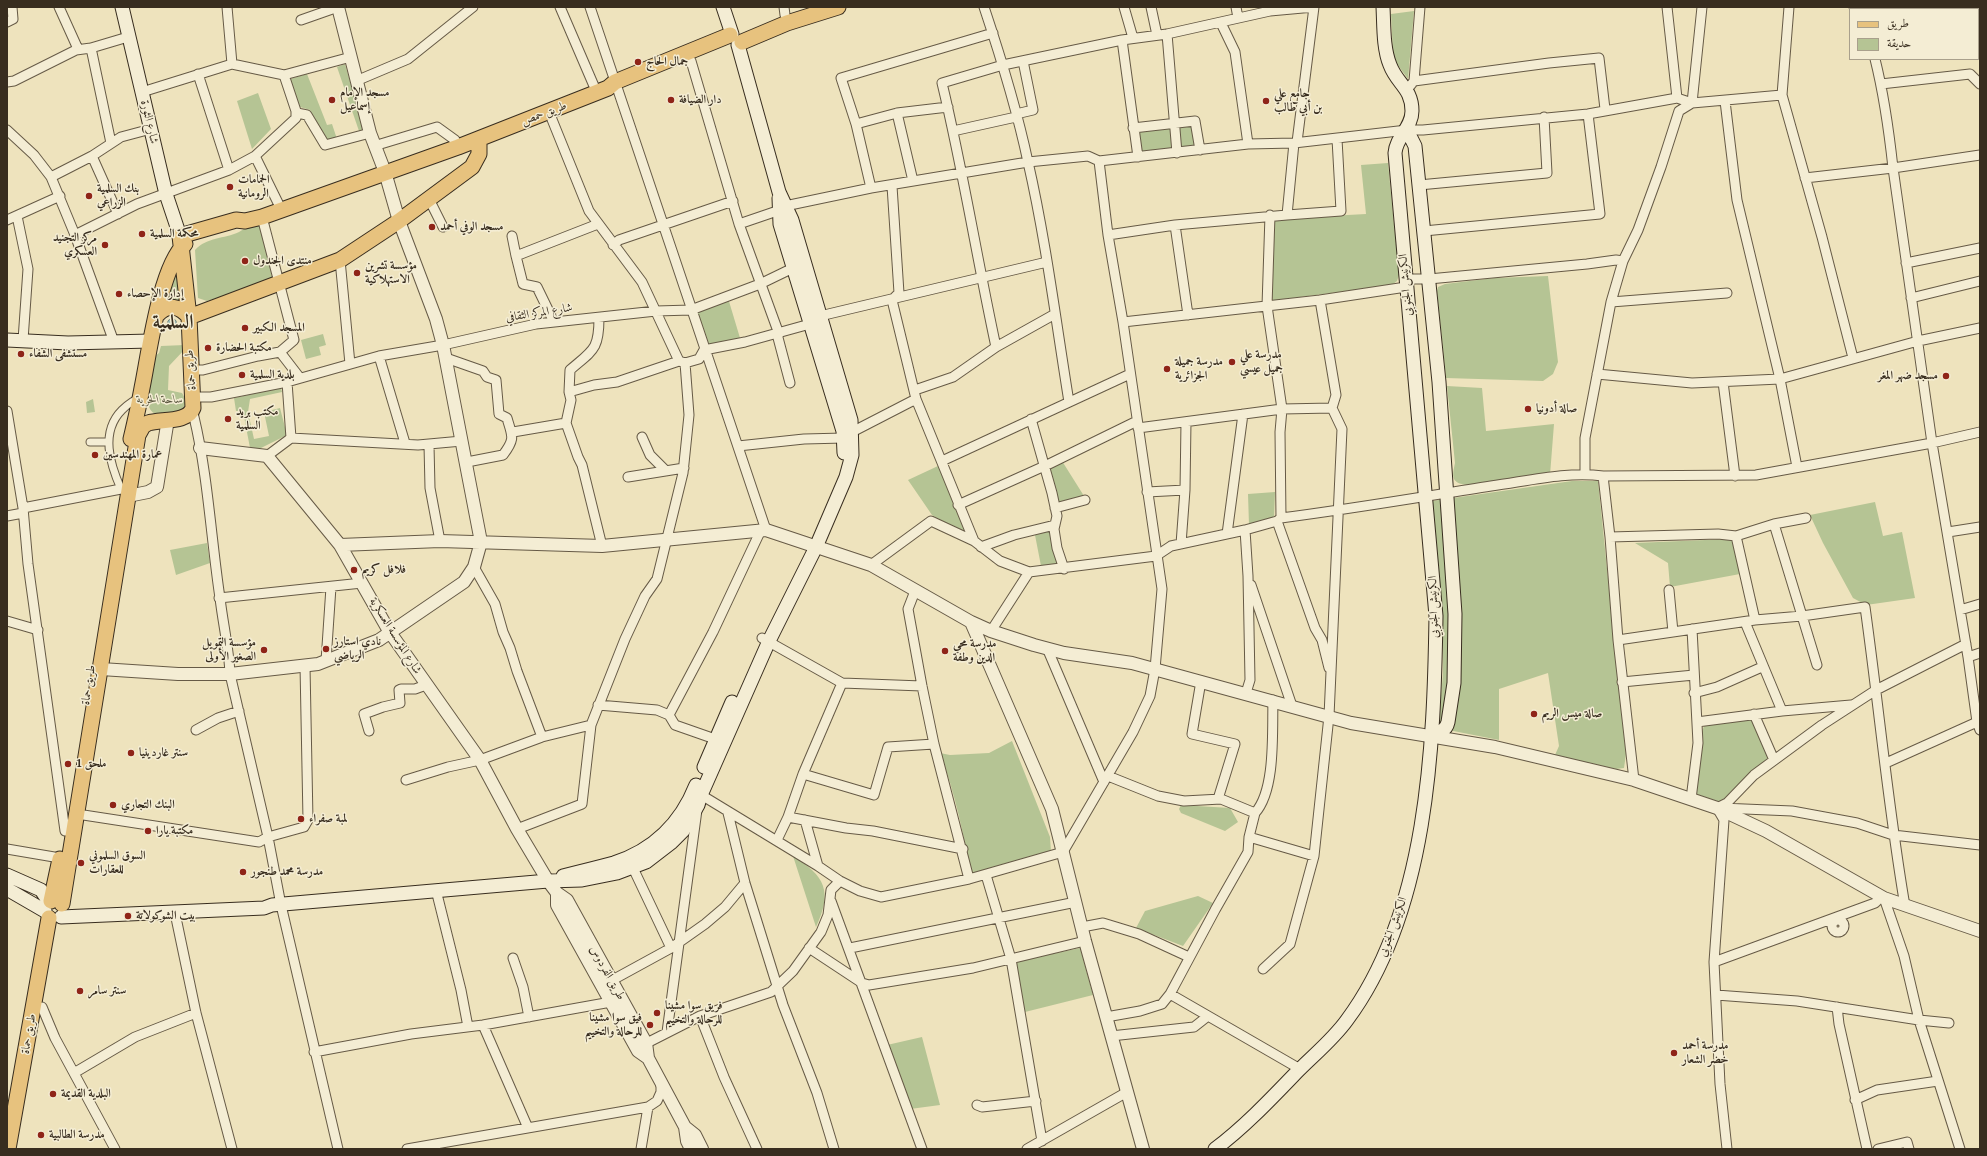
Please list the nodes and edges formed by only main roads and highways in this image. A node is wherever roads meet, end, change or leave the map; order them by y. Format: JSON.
{"nodes":[{"id":1,"x":122,"y":7,"type":"edge"},
{"id":2,"x":723,"y":7,"type":"edge"},
{"id":3,"x":733,"y":7,"type":"edge"},
{"id":4,"x":809,"y":7,"type":"edge"},
{"id":5,"x":838,"y":7,"type":"edge"},
{"id":6,"x":1382,"y":7,"type":"edge"},
{"id":7,"x":784,"y":11,"type":"edge"},
{"id":8,"x":736,"y":38,"type":"junction"},
{"id":9,"x":609,"y":88,"type":"junction"},
{"id":10,"x":1407,"y":130,"type":"junction"},
{"id":11,"x":479,"y":139,"type":"junction"},
{"id":12,"x":783,"y":208,"type":"junction"},
{"id":13,"x":181,"y":241,"type":"junction"},
{"id":14,"x":157,"y":314,"type":"junction"},
{"id":15,"x":189,"y":317,"type":"junction"},
{"id":16,"x":815,"y":320,"type":"junction"},
{"id":17,"x":7,"y":340,"type":"edge"},
{"id":18,"x":151,"y":341,"type":"junction"},
{"id":19,"x":139,"y":403,"type":"junction"},
{"id":20,"x":153,"y":421,"type":"junction"},
{"id":21,"x":124,"y":492,"type":"junction"},
{"id":22,"x":765,"y":639,"type":"junction"},
{"id":23,"x":1431,"y":735,"type":"junction"},
{"id":24,"x":698,"y":797,"type":"junction"},
{"id":25,"x":7,"y":875,"type":"edge"},
{"id":26,"x":548,"y":881,"type":"junction"},
{"id":27,"x":7,"y":890,"type":"edge"},
{"id":28,"x":276,"y":905,"type":"junction"},
{"id":29,"x":55,"y":910,"type":"junction"},
{"id":30,"x":8,"y":1149,"type":"edge"},
{"id":31,"x":16,"y":1149,"type":"edge"},
{"id":32,"x":1215,"y":1149,"type":"edge"}],
"edges":[{"from":1,"to":13,"type":"main road","name":"شارع الثورة"},
{"from":2,"to":8,"type":"main road"},
{"from":3,"to":8,"type":"main road"},
{"from":4,"to":7,"type":"main road","name":"طريق حمص"},
{"from":5,"to":8,"type":"main road","name":"طريق حمص"},
{"from":6,"to":10,"type":"main road","name":"الكرنيش الجنوبي"},
{"from":7,"to":8,"type":"main road","name":"طريق حمص"},
{"from":8,"to":9,"type":"main road","name":"طريق حمص"},
{"from":8,"to":9,"type":"main road","name":"طريق حمص"},
{"from":8,"to":12,"type":"main road"},
{"from":9,"to":11,"type":"main road","name":"طريق حمص"},
{"from":10,"to":23,"type":"main road","name":"الكرنيش الجنوبي"},
{"from":10,"to":23,"type":"main road"},
{"from":11,"to":13,"type":"main road","name":"طريق حمص"},
{"from":11,"to":15,"type":"main road"},
{"from":12,"to":16,"type":"main road"},
{"from":12,"to":16,"type":"main road"},
{"from":13,"to":14,"type":"main road","name":"طريق حماة"},
{"from":13,"to":15,"type":"main road","name":"طريق حماة"},
{"from":14,"to":15,"type":"main road"},
{"from":14,"to":18,"type":"main road","name":"طريق حماة"},
{"from":15,"to":20,"type":"main road","name":"طريق حماة"},
{"from":16,"to":22,"type":"main road"},
{"from":17,"to":18,"type":"main road"},
{"from":18,"to":19,"type":"main road","name":"طريق حماة"},
{"from":19,"to":20,"type":"main road"},
{"from":19,"to":21,"type":"main road","name":"طريق حماة"},
{"from":20,"to":21,"type":"main road","name":"طريق حماة"},
{"from":21,"to":29,"type":"main road","name":"طريق حماة"},
{"from":21,"to":29,"type":"main road","name":"طريق حماة"},
{"from":22,"to":24,"type":"main road"},
{"from":22,"to":24,"type":"main road"},
{"from":23,"to":32,"type":"main road","name":"الكرنيش الجنوبي"},
{"from":24,"to":26,"type":"main road"},
{"from":24,"to":26,"type":"main road"},
{"from":25,"to":29,"type":"main road"},
{"from":26,"to":28,"type":"main road"},
{"from":27,"to":29,"type":"main road"},
{"from":28,"to":29,"type":"main road"},
{"from":28,"to":29,"type":"main road"},
{"from":29,"to":30,"type":"main road","name":"طريق حماة"},
{"from":29,"to":31,"type":"main road","name":"طريق حماة"}]}
